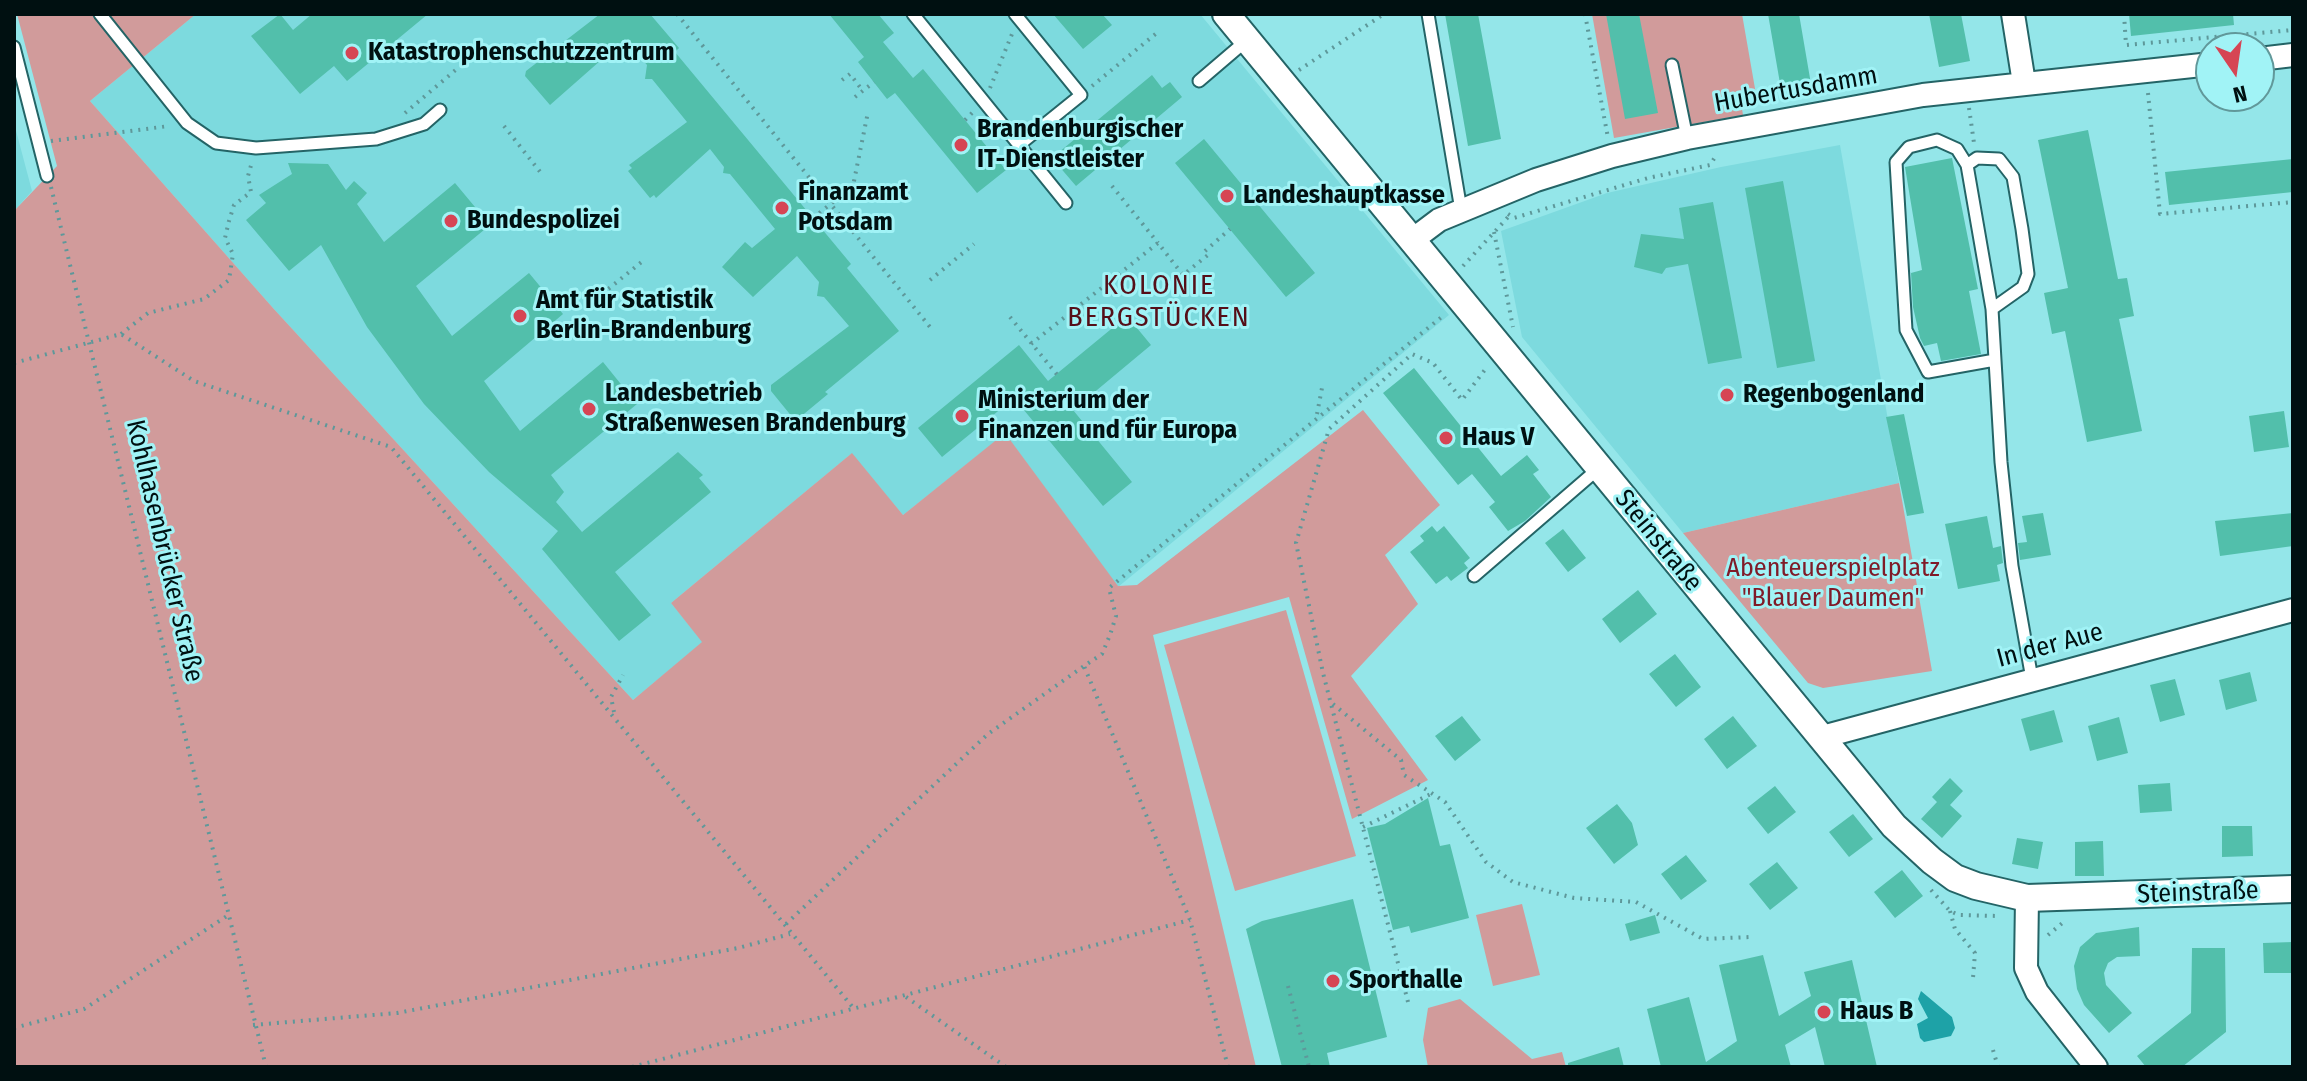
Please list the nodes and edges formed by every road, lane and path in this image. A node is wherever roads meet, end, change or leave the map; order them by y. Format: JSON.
{"nodes":[{"id":1,"x":100,"y":14,"type":"edge"},
{"id":2,"x":677,"y":14,"type":"edge"},
{"id":3,"x":913,"y":14,"type":"edge"},
{"id":4,"x":1015,"y":14,"type":"edge"},
{"id":5,"x":1226,"y":14,"type":"edge"},
{"id":6,"x":1384,"y":14,"type":"edge"},
{"id":7,"x":1428,"y":14,"type":"edge"},
{"id":8,"x":1585,"y":14,"type":"edge"},
{"id":9,"x":2013,"y":14,"type":"edge"},
{"id":10,"x":2124,"y":14,"type":"edge"},
{"id":11,"x":1023,"y":24,"type":"junction"},
{"id":12,"x":2293,"y":30,"type":"edge"},
{"id":13,"x":1158,"y":32,"type":"dead end"},
{"id":14,"x":1248,"y":40,"type":"junction"},
{"id":15,"x":14,"y":47,"type":"edge"},
{"id":16,"x":1672,"y":65,"type":"dead end"},
{"id":17,"x":2195,"y":66,"type":"edge"},
{"id":18,"x":458,"y":68,"type":"dead end"},
{"id":19,"x":1290,"y":69,"type":"junction"},
{"id":20,"x":842,"y":80,"type":"dead end"},
{"id":21,"x":1199,"y":81,"type":"dead end"},
{"id":22,"x":1310,"y":81,"type":"dead end"},
{"id":23,"x":874,"y":82,"type":"dead end"},
{"id":24,"x":2024,"y":83,"type":"junction"},
{"id":25,"x":863,"y":91,"type":"junction"},
{"id":26,"x":2148,"y":93,"type":"dead end"},
{"id":27,"x":1081,"y":95,"type":"junction"},
{"id":28,"x":855,"y":97,"type":"dead end"},
{"id":29,"x":984,"y":102,"type":"junction"},
{"id":30,"x":1968,"y":103,"type":"junction"},
{"id":31,"x":440,"y":110,"type":"dead end"},
{"id":32,"x":868,"y":112,"type":"dead end"},
{"id":33,"x":965,"y":120,"type":"dead end"},
{"id":34,"x":187,"y":123,"type":"junction"},
{"id":35,"x":504,"y":126,"type":"dead end"},
{"id":36,"x":1687,"y":138,"type":"junction"},
{"id":37,"x":376,"y":139,"type":"junction"},
{"id":38,"x":39,"y":143,"type":"junction"},
{"id":39,"x":1019,"y":145,"type":"junction"},
{"id":40,"x":1723,"y":146,"type":"dead end"},
{"id":41,"x":256,"y":148,"type":"junction"},
{"id":42,"x":1612,"y":156,"type":"junction"},
{"id":43,"x":1972,"y":162,"type":"junction"},
{"id":44,"x":541,"y":173,"type":"dead end"},
{"id":45,"x":47,"y":176,"type":"joint"},
{"id":46,"x":1112,"y":186,"type":"dead end"},
{"id":47,"x":2293,"y":202,"type":"edge"},
{"id":48,"x":1066,"y":203,"type":"dead end"},
{"id":49,"x":831,"y":204,"type":"junction"},
{"id":50,"x":1499,"y":207,"type":"dead end"},
{"id":51,"x":1461,"y":210,"type":"junction"},
{"id":52,"x":1510,"y":215,"type":"junction"},
{"id":53,"x":813,"y":218,"type":"dead end"},
{"id":54,"x":1230,"y":229,"type":"dead end"},
{"id":55,"x":1494,"y":232,"type":"junction"},
{"id":56,"x":1411,"y":241,"type":"junction"},
{"id":57,"x":1158,"y":243,"type":"junction"},
{"id":58,"x":974,"y":244,"type":"dead end"},
{"id":59,"x":644,"y":260,"type":"dead end"},
{"id":60,"x":1456,"y":274,"type":"dead end"},
{"id":61,"x":930,"y":280,"type":"dead end"},
{"id":62,"x":596,"y":299,"type":"dead end"},
{"id":63,"x":1992,"y":309,"type":"junction"},
{"id":64,"x":1449,"y":310,"type":"dead end"},
{"id":65,"x":1010,"y":317,"type":"dead end"},
{"id":66,"x":930,"y":327,"type":"dead end"},
{"id":67,"x":121,"y":334,"type":"junction"},
{"id":68,"x":1514,"y":334,"type":"dead end"},
{"id":69,"x":91,"y":342,"type":"junction"},
{"id":70,"x":1031,"y":344,"type":"junction"},
{"id":71,"x":1492,"y":360,"type":"dead end"},
{"id":72,"x":1995,"y":360,"type":"junction"},
{"id":73,"x":14,"y":363,"type":"edge"},
{"id":74,"x":1059,"y":377,"type":"dead end"},
{"id":75,"x":1322,"y":388,"type":"dead end"},
{"id":76,"x":1316,"y":417,"type":"junction"},
{"id":77,"x":1599,"y":469,"type":"junction"},
{"id":78,"x":1474,"y":576,"type":"dead end"},
{"id":79,"x":2293,"y":610,"type":"edge"},
{"id":80,"x":1084,"y":666,"type":"junction"},
{"id":81,"x":623,"y":675,"type":"dead end"},
{"id":82,"x":2032,"y":679,"type":"junction"},
{"id":83,"x":1331,"y":703,"type":"junction"},
{"id":84,"x":619,"y":721,"type":"junction"},
{"id":85,"x":1822,"y":737,"type":"junction"},
{"id":86,"x":1434,"y":792,"type":"junction"},
{"id":87,"x":1363,"y":827,"type":"junction"},
{"id":88,"x":2293,"y":889,"type":"edge"},
{"id":89,"x":2027,"y":898,"type":"junction"},
{"id":90,"x":1950,"y":911,"type":"dead end"},
{"id":91,"x":227,"y":916,"type":"junction"},
{"id":92,"x":1190,"y":920,"type":"junction"},
{"id":93,"x":786,"y":924,"type":"junction"},
{"id":94,"x":790,"y":934,"type":"junction"},
{"id":95,"x":1750,"y":937,"type":"dead end"},
{"id":96,"x":1973,"y":978,"type":"dead end"},
{"id":97,"x":1288,"y":986,"type":"dead end"},
{"id":98,"x":906,"y":997,"type":"junction"},
{"id":99,"x":1408,"y":1002,"type":"dead end"},
{"id":100,"x":855,"y":1010,"type":"junction"},
{"id":101,"x":253,"y":1025,"type":"junction"},
{"id":102,"x":14,"y":1028,"type":"edge"},
{"id":103,"x":1993,"y":1050,"type":"dead end"},
{"id":104,"x":266,"y":1067,"type":"edge"},
{"id":105,"x":632,"y":1067,"type":"edge"},
{"id":106,"x":1006,"y":1067,"type":"edge"},
{"id":107,"x":1228,"y":1067,"type":"edge"},
{"id":108,"x":1309,"y":1067,"type":"edge"},
{"id":109,"x":1998,"y":1067,"type":"edge"},
{"id":110,"x":2096,"y":1067,"type":"edge"}],
"edges":[{"from":1,"to":34,"type":"lane"},
{"from":2,"to":49,"type":"path"},
{"from":3,"to":29,"type":"lane"},
{"from":4,"to":11,"type":"lane"},
{"from":5,"to":14,"type":"street","name":"Steinstraße"},
{"from":6,"to":19,"type":"path"},
{"from":7,"to":51,"type":"lane"},
{"from":8,"to":42,"type":"path"},
{"from":9,"to":24,"type":"street"},
{"from":10,"to":12,"type":"path"},
{"from":11,"to":27,"type":"lane"},
{"from":11,"to":29,"type":"path"},
{"from":13,"to":27,"type":"path"},
{"from":14,"to":19,"type":"street","name":"Steinstraße"},
{"from":14,"to":21,"type":"lane"},
{"from":15,"to":38,"type":"lane"},
{"from":16,"to":36,"type":"lane"},
{"from":17,"to":24,"type":"street","name":"Hubertusdamm"},
{"from":18,"to":37,"type":"path"},
{"from":19,"to":22,"type":"path"},
{"from":19,"to":56,"type":"street","name":"Steinstraße"},
{"from":20,"to":25,"type":"path"},
{"from":23,"to":25,"type":"path"},
{"from":24,"to":30,"type":"street","name":"Hubertusdamm"},
{"from":25,"to":28,"type":"path"},
{"from":26,"to":47,"type":"path"},
{"from":27,"to":39,"type":"lane"},
{"from":29,"to":33,"type":"path"},
{"from":29,"to":39,"type":"lane"},
{"from":30,"to":36,"type":"street","name":"Hubertusdamm"},
{"from":30,"to":43,"type":"path"},
{"from":31,"to":37,"type":"lane"},
{"from":32,"to":49,"type":"path"},
{"from":34,"to":38,"type":"path"},
{"from":34,"to":41,"type":"lane"},
{"from":35,"to":44,"type":"path"},
{"from":36,"to":42,"type":"street","name":"Hubertusdamm"},
{"from":37,"to":41,"type":"lane"},
{"from":38,"to":45,"type":"lane"},
{"from":39,"to":48,"type":"lane"},
{"from":40,"to":52,"type":"path"},
{"from":41,"to":67,"type":"path"},
{"from":42,"to":51,"type":"street","name":"Hubertusdamm"},
{"from":43,"to":63,"type":"lane"},
{"from":43,"to":63,"type":"lane"},
{"from":43,"to":72,"type":"lane"},
{"from":45,"to":69,"type":"path","name":"Kohlhasenbrücker Straße"},
{"from":46,"to":57,"type":"path"},
{"from":49,"to":53,"type":"path"},
{"from":49,"to":66,"type":"path"},
{"from":50,"to":52,"type":"path"},
{"from":51,"to":56,"type":"street","name":"Hubertusdamm"},
{"from":52,"to":55,"type":"path"},
{"from":54,"to":57,"type":"path"},
{"from":55,"to":60,"type":"path"},
{"from":55,"to":68,"type":"path"},
{"from":56,"to":77,"type":"street","name":"Steinstraße"},
{"from":57,"to":70,"type":"path"},
{"from":58,"to":61,"type":"path"},
{"from":59,"to":62,"type":"path"},
{"from":63,"to":72,"type":"lane"},
{"from":64,"to":76,"type":"path"},
{"from":65,"to":70,"type":"path"},
{"from":67,"to":69,"type":"path"},
{"from":67,"to":84,"type":"path"},
{"from":69,"to":73,"type":"path"},
{"from":69,"to":91,"type":"path","name":"Kohlhasenbrücker Straße"},
{"from":70,"to":74,"type":"path"},
{"from":71,"to":83,"type":"path"},
{"from":72,"to":82,"type":"lane"},
{"from":75,"to":76,"type":"path"},
{"from":76,"to":80,"type":"path"},
{"from":77,"to":78,"type":"lane"},
{"from":77,"to":85,"type":"street","name":"Steinstraße"},
{"from":79,"to":82,"type":"street","name":"In der Aue"},
{"from":80,"to":92,"type":"path"},
{"from":80,"to":93,"type":"path"},
{"from":81,"to":84,"type":"path"},
{"from":82,"to":85,"type":"street","name":"In der Aue"},
{"from":83,"to":86,"type":"path"},
{"from":83,"to":87,"type":"path"},
{"from":84,"to":93,"type":"path"},
{"from":85,"to":89,"type":"street","name":"Steinstraße"},
{"from":86,"to":87,"type":"path"},
{"from":86,"to":95,"type":"path"},
{"from":87,"to":99,"type":"path"},
{"from":88,"to":89,"type":"street","name":"Steinstraße"},
{"from":89,"to":110,"type":"street"},
{"from":90,"to":96,"type":"path"},
{"from":91,"to":101,"type":"path","name":"Kohlhasenbrücker Straße"},
{"from":91,"to":102,"type":"path"},
{"from":92,"to":98,"type":"path"},
{"from":92,"to":107,"type":"path"},
{"from":93,"to":94,"type":"path"},
{"from":94,"to":100,"type":"path"},
{"from":94,"to":101,"type":"path"},
{"from":97,"to":108,"type":"path"},
{"from":98,"to":100,"type":"path"},
{"from":98,"to":106,"type":"path"},
{"from":100,"to":105,"type":"path"},
{"from":101,"to":104,"type":"path","name":"Kohlhasenbrücker Straße"},
{"from":103,"to":109,"type":"path"}]}
